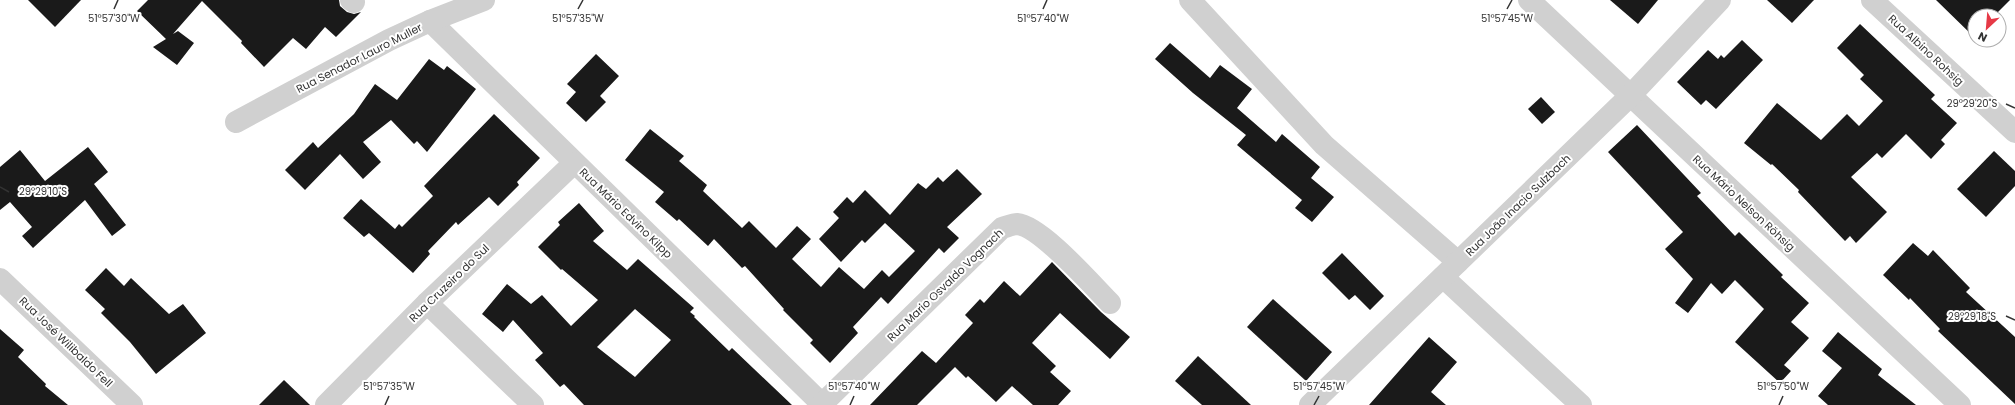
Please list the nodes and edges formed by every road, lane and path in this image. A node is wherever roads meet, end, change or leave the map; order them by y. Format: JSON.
{"nodes":[{"id":1,"x":484,"y":0,"type":"edge"},
{"id":2,"x":1190,"y":0,"type":"edge"},
{"id":3,"x":1529,"y":0,"type":"edge"},
{"id":4,"x":1720,"y":0,"type":"edge"},
{"id":5,"x":1872,"y":0,"type":"edge"},
{"id":6,"x":430,"y":21,"type":"junction"},
{"id":7,"x":1630,"y":96,"type":"junction"},
{"id":8,"x":236,"y":122,"type":"dead end"},
{"id":9,"x":2015,"y":132,"type":"edge"},
{"id":10,"x":574,"y":163,"type":"junction"},
{"id":11,"x":1458,"y":262,"type":"junction"},
{"id":12,"x":1443,"y":277,"type":"junction"},
{"id":13,"x":0,"y":279,"type":"edge"},
{"id":14,"x":427,"y":303,"type":"junction"},
{"id":15,"x":1110,"y":303,"type":"dead end"},
{"id":16,"x":132,"y":405,"type":"edge"},
{"id":17,"x":326,"y":405,"type":"edge"},
{"id":18,"x":533,"y":405,"type":"edge"},
{"id":19,"x":822,"y":405,"type":"edge"},
{"id":20,"x":1310,"y":405,"type":"edge"},
{"id":21,"x":1581,"y":405,"type":"edge"},
{"id":22,"x":1960,"y":405,"type":"edge"}],
"edges":[{"from":1,"to":6,"type":"street","name":"Rua Senador Lauro Muller"},
{"from":2,"to":11,"type":"street"},
{"from":3,"to":7,"type":"street","name":"Rua Mário Nelson Röhsig"},
{"from":4,"to":7,"type":"street","name":"Rua João Inacio Sulzbach"},
{"from":5,"to":9,"type":"street","name":"Rua Albino Rohsig"},
{"from":6,"to":8,"type":"street","name":"Rua Senador Lauro Muller"},
{"from":6,"to":10,"type":"street","name":"Rua Mário Edvino Kilpp"},
{"from":7,"to":11,"type":"street","name":"Rua João Inacio Sulzbach"},
{"from":7,"to":22,"type":"street","name":"Rua Mário Nelson Röhsig"},
{"from":10,"to":14,"type":"street","name":"Rua Cruzeiro do Sul"},
{"from":10,"to":19,"type":"street","name":"Rua Mário Edvino Kilpp"},
{"from":11,"to":12,"type":"street","name":"Rua João Inacio Sulzbach"},
{"from":12,"to":20,"type":"street","name":"Rua João Inacio Sulzbach"},
{"from":12,"to":21,"type":"street"},
{"from":13,"to":16,"type":"street","name":"Rua José Wilibaldo Fell"},
{"from":14,"to":17,"type":"street","name":"Rua Cruzeiro do Sul"},
{"from":14,"to":18,"type":"street"},
{"from":15,"to":19,"type":"street","name":"Rua Mario Osvaldo Vognach"}]}
